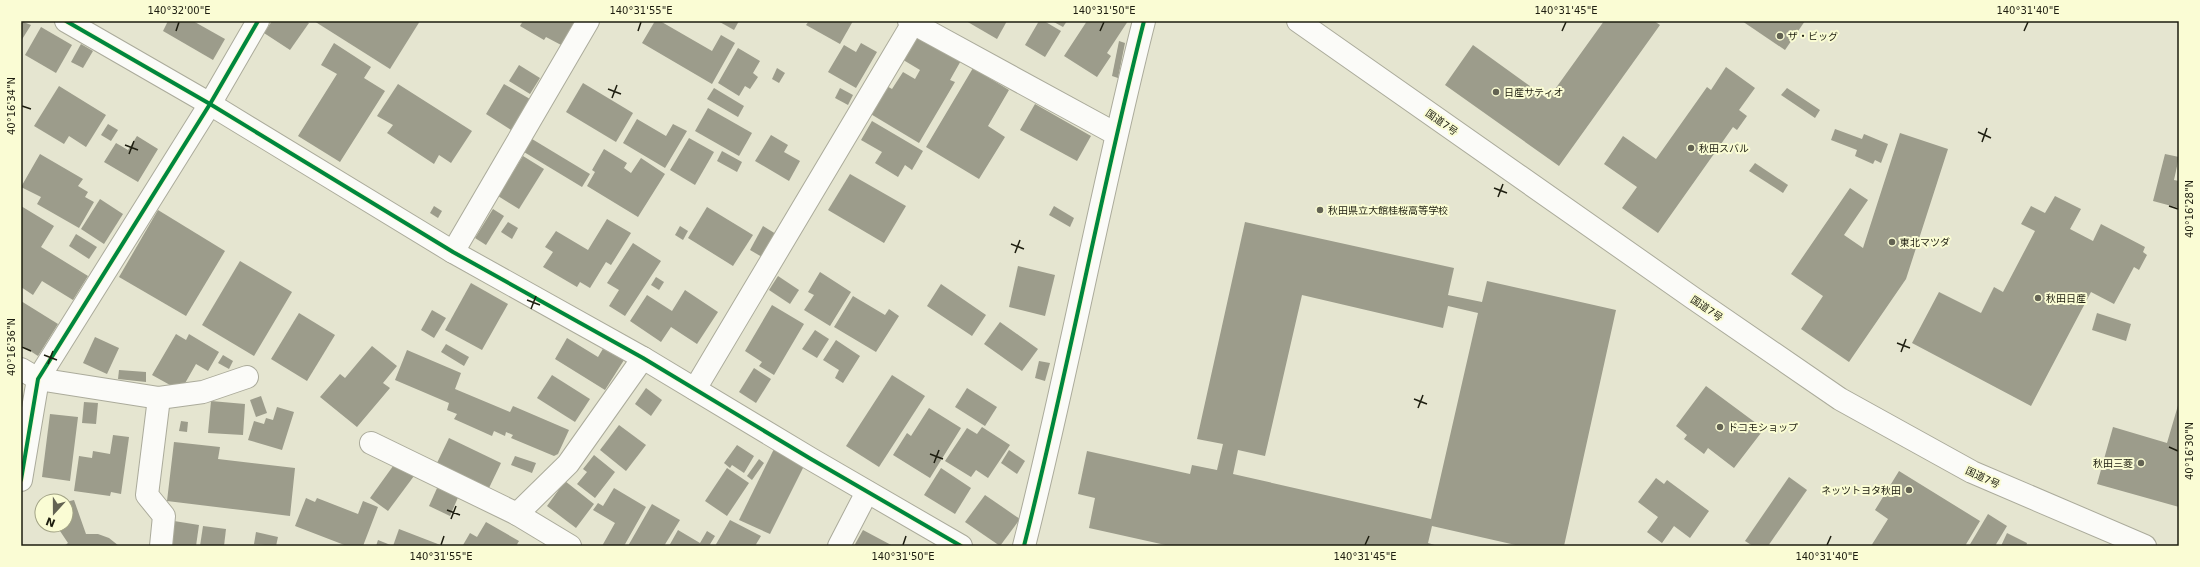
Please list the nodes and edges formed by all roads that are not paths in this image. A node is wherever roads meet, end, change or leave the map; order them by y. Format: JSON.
{"nodes":[{"id":1,"x":66,"y":21,"type":"edge"},
{"id":2,"x":258,"y":21,"type":"edge"},
{"id":3,"x":588,"y":21,"type":"edge"},
{"id":4,"x":1144,"y":21,"type":"edge"},
{"id":5,"x":1298,"y":21,"type":"edge"},
{"id":6,"x":911,"y":22,"type":"edge"},
{"id":7,"x":210,"y":104,"type":"junction"},
{"id":8,"x":1116,"y":134,"type":"junction"},
{"id":9,"x":454,"y":252,"type":"junction"},
{"id":10,"x":643,"y":358,"type":"junction"},
{"id":11,"x":29,"y":374,"type":"edge"},
{"id":12,"x":247,"y":377,"type":"dead end"},
{"id":13,"x":694,"y":389,"type":"junction"},
{"id":14,"x":159,"y":398,"type":"junction"},
{"id":15,"x":371,"y":443,"type":"dead end"},
{"id":16,"x":21,"y":480,"type":"edge"},
{"id":17,"x":868,"y":492,"type":"junction"},
{"id":18,"x":517,"y":514,"type":"junction"},
{"id":19,"x":161,"y":546,"type":"edge"},
{"id":20,"x":570,"y":546,"type":"edge"},
{"id":21,"x":839,"y":546,"type":"edge"},
{"id":22,"x":961,"y":546,"type":"edge"},
{"id":23,"x":1024,"y":546,"type":"edge"},
{"id":24,"x":2145,"y":546,"type":"edge"}],
"edges":[{"from":1,"to":7,"type":"main road"},
{"from":2,"to":7,"type":"main road"},
{"from":3,"to":9,"type":"main road"},
{"from":4,"to":8,"type":"main road"},
{"from":5,"to":24,"type":"main road","name":"国道7号"},
{"from":6,"to":8,"type":"main road"},
{"from":6,"to":13,"type":"main road"},
{"from":7,"to":9,"type":"main road"},
{"from":7,"to":11,"type":"main road"},
{"from":8,"to":23,"type":"main road"},
{"from":9,"to":10,"type":"main road"},
{"from":10,"to":13,"type":"main road"},
{"from":10,"to":18,"type":"main road"},
{"from":11,"to":14,"type":"main road"},
{"from":11,"to":16,"type":"main road"},
{"from":12,"to":14,"type":"main road"},
{"from":13,"to":17,"type":"main road"},
{"from":14,"to":19,"type":"main road"},
{"from":15,"to":18,"type":"main road"},
{"from":17,"to":21,"type":"main road"},
{"from":17,"to":22,"type":"main road"},
{"from":18,"to":20,"type":"main road"}]}
